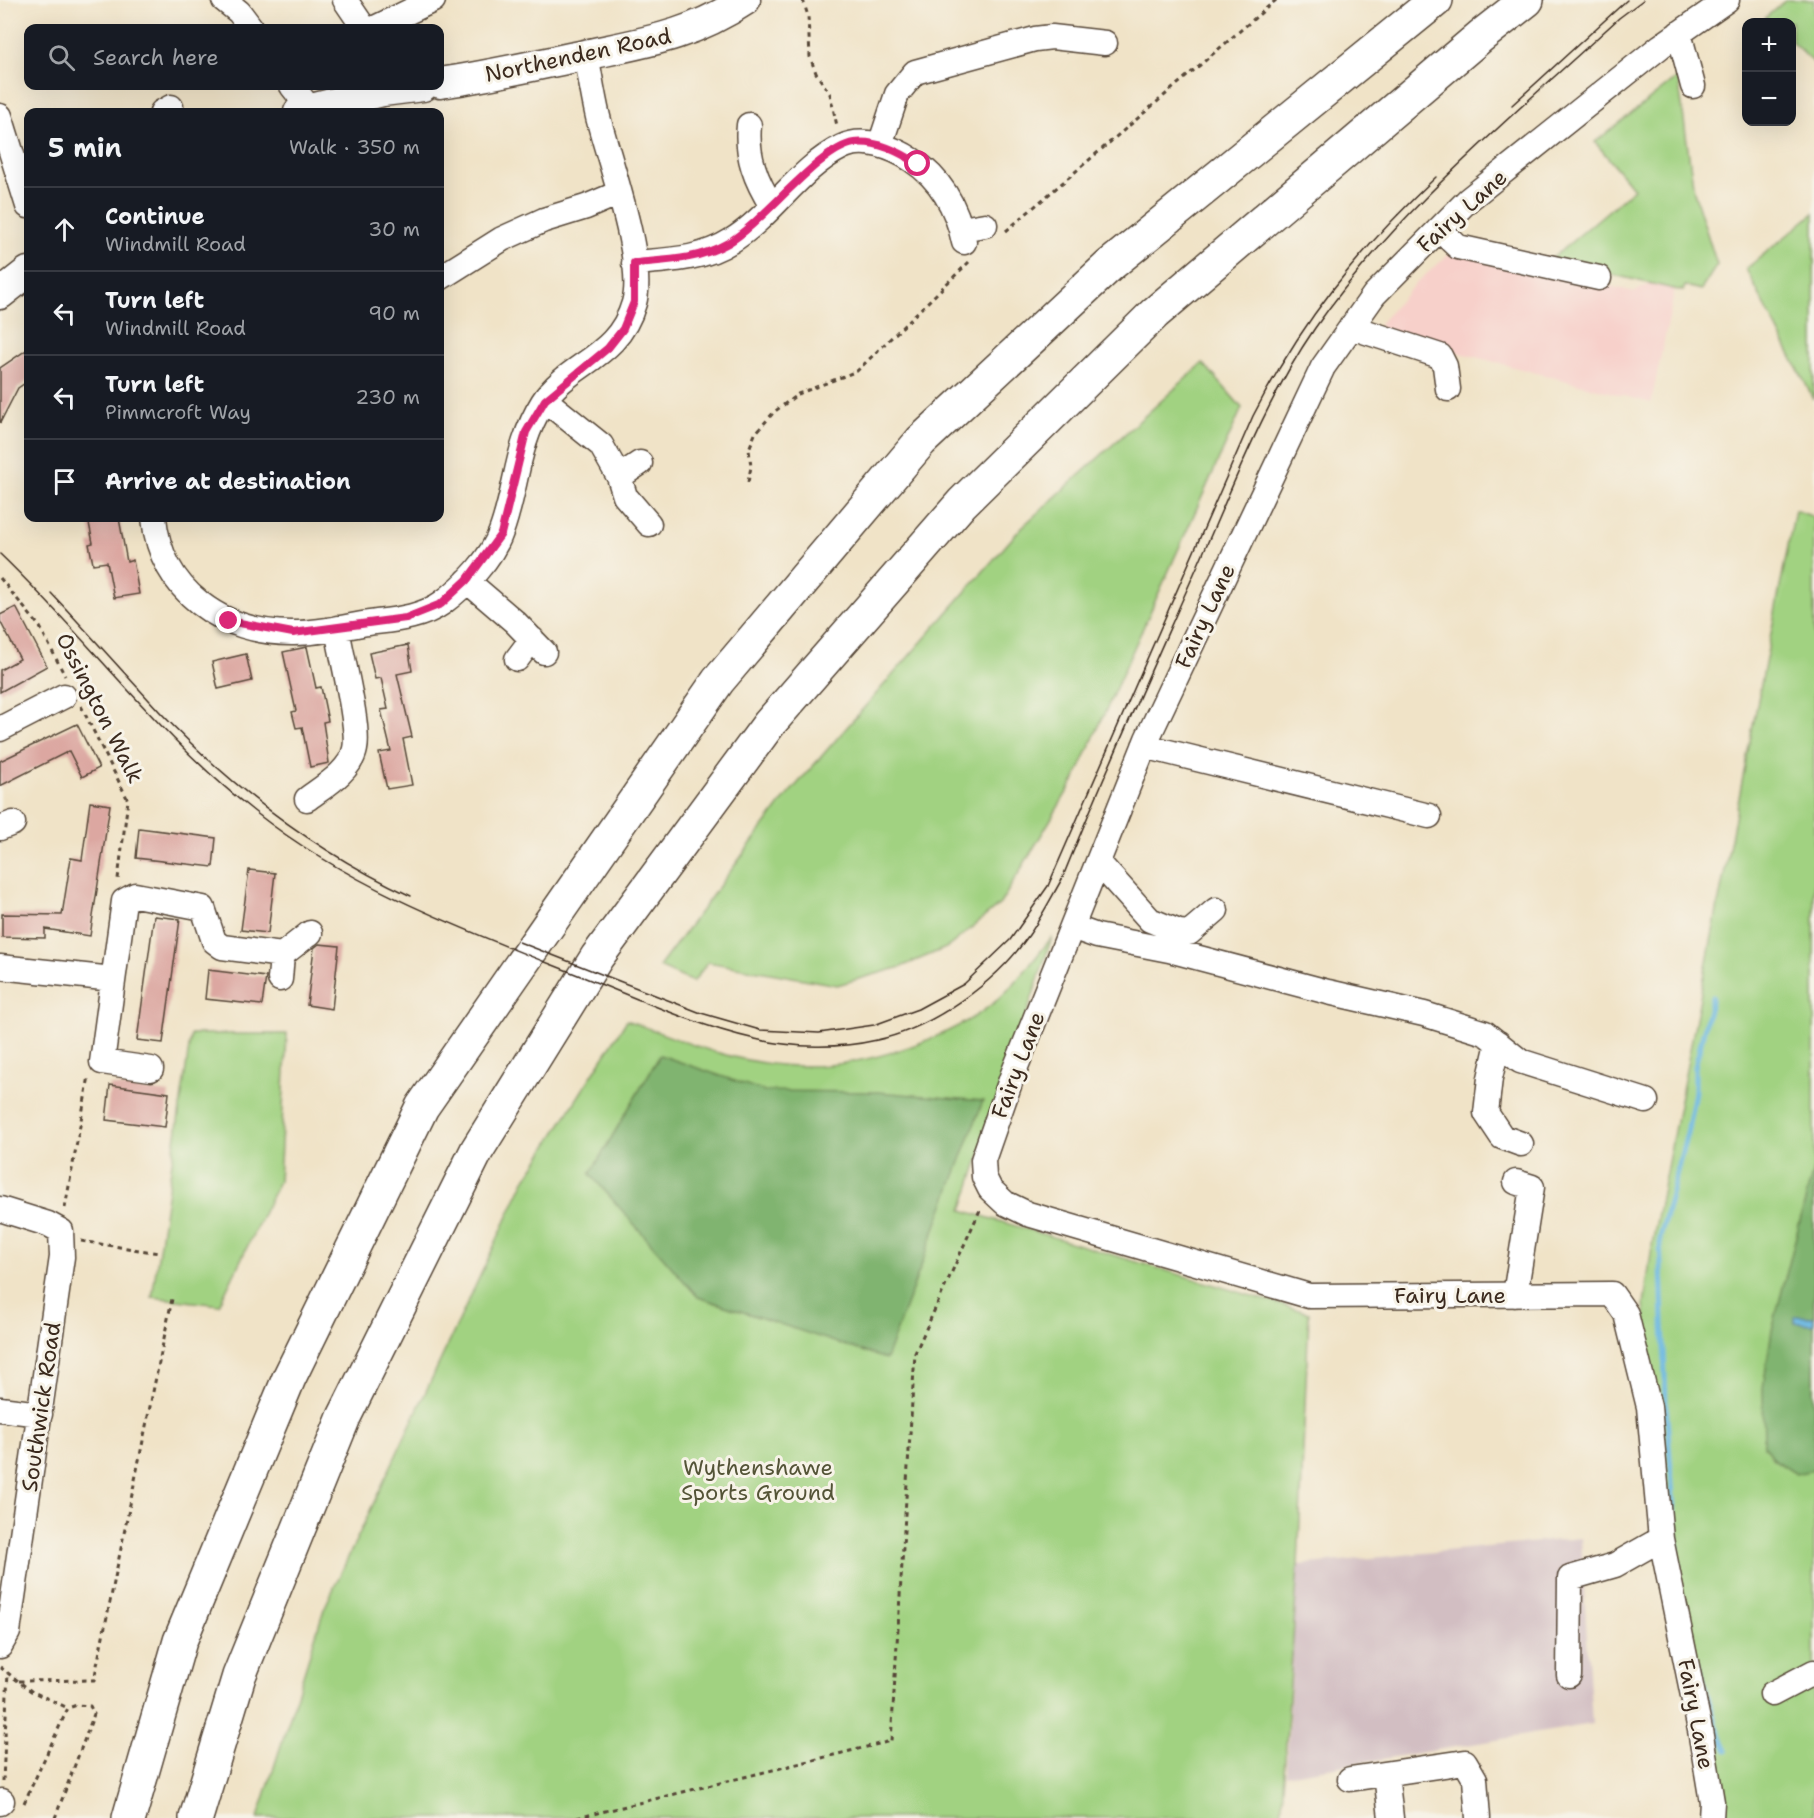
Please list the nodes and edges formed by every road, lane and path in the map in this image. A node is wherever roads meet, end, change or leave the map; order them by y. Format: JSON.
{"nodes":[{"id":1,"x":224,"y":0,"type":"edge"},
{"id":2,"x":345,"y":0,"type":"edge"},
{"id":3,"x":433,"y":0,"type":"edge"},
{"id":4,"x":745,"y":0,"type":"edge"},
{"id":5,"x":803,"y":0,"type":"edge"},
{"id":6,"x":1436,"y":0,"type":"edge"},
{"id":7,"x":1527,"y":0,"type":"edge"},
{"id":8,"x":1727,"y":0,"type":"edge"},
{"id":9,"x":248,"y":24,"type":"edge"},
{"id":10,"x":361,"y":24,"type":"edge"},
{"id":11,"x":383,"y":24,"type":"edge"},
{"id":12,"x":1679,"y":33,"type":"junction"},
{"id":13,"x":1105,"y":43,"type":"dead end"},
{"id":14,"x":586,"y":54,"type":"junction"},
{"id":15,"x":444,"y":82,"type":"edge"},
{"id":16,"x":1693,"y":86,"type":"dead end"},
{"id":17,"x":294,"y":90,"type":"edge"},
{"id":18,"x":376,"y":90,"type":"edge"},
{"id":19,"x":303,"y":108,"type":"edge"},
{"id":20,"x":314,"y":108,"type":"edge"},
{"id":21,"x":0,"y":116,"type":"edge"},
{"id":22,"x":748,"y":125,"type":"dead end"},
{"id":23,"x":880,"y":145,"type":"junction"},
{"id":24,"x":843,"y":146,"type":"junction"},
{"id":25,"x":24,"y":193,"type":"edge"},
{"id":26,"x":619,"y":193,"type":"junction"},
{"id":27,"x":772,"y":206,"type":"junction"},
{"id":28,"x":1439,"y":230,"type":"junction"},
{"id":29,"x":970,"y":232,"type":"dead end"},
{"id":30,"x":634,"y":263,"type":"junction"},
{"id":31,"x":444,"y":271,"type":"edge"},
{"id":32,"x":24,"y":275,"type":"edge"},
{"id":33,"x":1599,"y":278,"type":"dead end"},
{"id":34,"x":0,"y":294,"type":"edge"},
{"id":35,"x":1351,"y":327,"type":"junction"},
{"id":36,"x":1448,"y":389,"type":"dead end"},
{"id":37,"x":545,"y":400,"type":"junction"},
{"id":38,"x":640,"y":463,"type":"dead end"},
{"id":39,"x":622,"y":486,"type":"junction"},
{"id":40,"x":155,"y":522,"type":"edge"},
{"id":41,"x":649,"y":524,"type":"dead end"},
{"id":42,"x":0,"y":578,"type":"edge"},
{"id":43,"x":467,"y":580,"type":"junction"},
{"id":44,"x":337,"y":628,"type":"junction"},
{"id":45,"x":517,"y":659,"type":"dead end"},
{"id":46,"x":71,"y":694,"type":"junction"},
{"id":47,"x":0,"y":729,"type":"edge"},
{"id":48,"x":1144,"y":746,"type":"junction"},
{"id":49,"x":307,"y":799,"type":"dead end"},
{"id":50,"x":1428,"y":816,"type":"dead end"},
{"id":51,"x":1098,"y":862,"type":"junction"},
{"id":52,"x":124,"y":901,"type":"junction"},
{"id":53,"x":1216,"y":910,"type":"dead end"},
{"id":54,"x":1072,"y":927,"type":"junction"},
{"id":55,"x":310,"y":933,"type":"dead end"},
{"id":56,"x":282,"y":955,"type":"junction"},
{"id":57,"x":0,"y":967,"type":"edge"},
{"id":58,"x":113,"y":979,"type":"junction"},
{"id":59,"x":280,"y":979,"type":"dead end"},
{"id":60,"x":1498,"y":1043,"type":"junction"},
{"id":61,"x":102,"y":1062,"type":"junction"},
{"id":62,"x":150,"y":1069,"type":"dead end"},
{"id":63,"x":1646,"y":1101,"type":"dead end"},
{"id":64,"x":1521,"y":1144,"type":"dead end"},
{"id":65,"x":1516,"y":1182,"type":"dead end"},
{"id":66,"x":990,"y":1189,"type":"junction"},
{"id":67,"x":0,"y":1209,"type":"edge"},
{"id":68,"x":61,"y":1236,"type":"junction"},
{"id":69,"x":159,"y":1253,"type":"dead end"},
{"id":70,"x":1515,"y":1295,"type":"junction"},
{"id":71,"x":172,"y":1299,"type":"dead end"},
{"id":72,"x":0,"y":1409,"type":"edge"},
{"id":73,"x":40,"y":1414,"type":"junction"},
{"id":74,"x":1661,"y":1539,"type":"junction"},
{"id":75,"x":0,"y":1646,"type":"edge"},
{"id":76,"x":0,"y":1667,"type":"edge"},
{"id":77,"x":8,"y":1672,"type":"junction"},
{"id":78,"x":1814,"y":1672,"type":"edge"},
{"id":79,"x":1569,"y":1675,"type":"dead end"},
{"id":80,"x":19,"y":1681,"type":"junction"},
{"id":81,"x":1772,"y":1694,"type":"dead end"},
{"id":82,"x":68,"y":1708,"type":"junction"},
{"id":83,"x":1386,"y":1774,"type":"junction"},
{"id":84,"x":1350,"y":1779,"type":"dead end"},
{"id":85,"x":8,"y":1804,"type":"edge"},
{"id":86,"x":55,"y":1818,"type":"edge"},
{"id":87,"x":129,"y":1818,"type":"edge"},
{"id":88,"x":196,"y":1818,"type":"edge"},
{"id":89,"x":577,"y":1818,"type":"edge"},
{"id":90,"x":1391,"y":1818,"type":"edge"},
{"id":91,"x":1478,"y":1818,"type":"edge"},
{"id":92,"x":1711,"y":1818,"type":"edge"}],
"edges":[{"from":1,"to":9,"type":"street"},
{"from":2,"to":10,"type":"street"},
{"from":3,"to":11,"type":"street"},
{"from":4,"to":14,"type":"main road","name":"Northenden Road"},
{"from":5,"to":24,"type":"path"},
{"from":6,"to":87,"type":"highway"},
{"from":7,"to":88,"type":"highway"},
{"from":8,"to":12,"type":"street","name":"Fairy Lane"},
{"from":12,"to":16,"type":"street"},
{"from":12,"to":28,"type":"street","name":"Fairy Lane"},
{"from":13,"to":23,"type":"street"},
{"from":14,"to":15,"type":"main road","name":"Northenden Road"},
{"from":14,"to":26,"type":"street"},
{"from":17,"to":19,"type":"street"},
{"from":18,"to":20,"type":"main road"},
{"from":21,"to":25,"type":"street"},
{"from":22,"to":27,"type":"street"},
{"from":23,"to":24,"type":"street"},
{"from":23,"to":29,"type":"street"},
{"from":24,"to":27,"type":"street"},
{"from":26,"to":30,"type":"street"},
{"from":26,"to":31,"type":"street"},
{"from":27,"to":30,"type":"street"},
{"from":28,"to":33,"type":"street"},
{"from":28,"to":35,"type":"street","name":"Fairy Lane"},
{"from":30,"to":37,"type":"street"},
{"from":32,"to":34,"type":"main road"},
{"from":35,"to":36,"type":"street"},
{"from":35,"to":48,"type":"street","name":"Fairy Lane"},
{"from":37,"to":39,"type":"street"},
{"from":37,"to":43,"type":"street"},
{"from":38,"to":39,"type":"street"},
{"from":39,"to":41,"type":"street"},
{"from":40,"to":44,"type":"street"},
{"from":42,"to":46,"type":"path","name":"Ossington Walk"},
{"from":43,"to":44,"type":"street"},
{"from":43,"to":45,"type":"street"},
{"from":44,"to":49,"type":"street"},
{"from":46,"to":47,"type":"street"},
{"from":46,"to":52,"type":"path","name":"Ossington Walk"},
{"from":48,"to":50,"type":"street"},
{"from":48,"to":51,"type":"street","name":"Fairy Lane"},
{"from":51,"to":53,"type":"street"},
{"from":51,"to":54,"type":"street","name":"Fairy Lane"},
{"from":52,"to":56,"type":"street"},
{"from":52,"to":58,"type":"street"},
{"from":54,"to":60,"type":"street"},
{"from":54,"to":66,"type":"street","name":"Fairy Lane"},
{"from":55,"to":56,"type":"street"},
{"from":56,"to":59,"type":"street"},
{"from":57,"to":58,"type":"street"},
{"from":58,"to":61,"type":"street"},
{"from":60,"to":63,"type":"street"},
{"from":60,"to":64,"type":"street"},
{"from":61,"to":62,"type":"street"},
{"from":61,"to":68,"type":"path"},
{"from":65,"to":70,"type":"street"},
{"from":66,"to":70,"type":"street","name":"Fairy Lane"},
{"from":66,"to":89,"type":"path"},
{"from":67,"to":68,"type":"street"},
{"from":68,"to":69,"type":"path"},
{"from":68,"to":73,"type":"street","name":"Southwick Road"},
{"from":70,"to":74,"type":"street","name":"Fairy Lane"},
{"from":71,"to":80,"type":"path"},
{"from":72,"to":73,"type":"street"},
{"from":73,"to":75,"type":"street","name":"Southwick Road"},
{"from":74,"to":79,"type":"street"},
{"from":74,"to":92,"type":"street","name":"Fairy Lane"},
{"from":76,"to":77,"type":"path"},
{"from":77,"to":80,"type":"path"},
{"from":77,"to":85,"type":"path"},
{"from":78,"to":81,"type":"street"},
{"from":80,"to":82,"type":"path"},
{"from":82,"to":85,"type":"path"},
{"from":82,"to":86,"type":"path"},
{"from":83,"to":84,"type":"street"},
{"from":83,"to":90,"type":"street"},
{"from":83,"to":91,"type":"street"}]}
